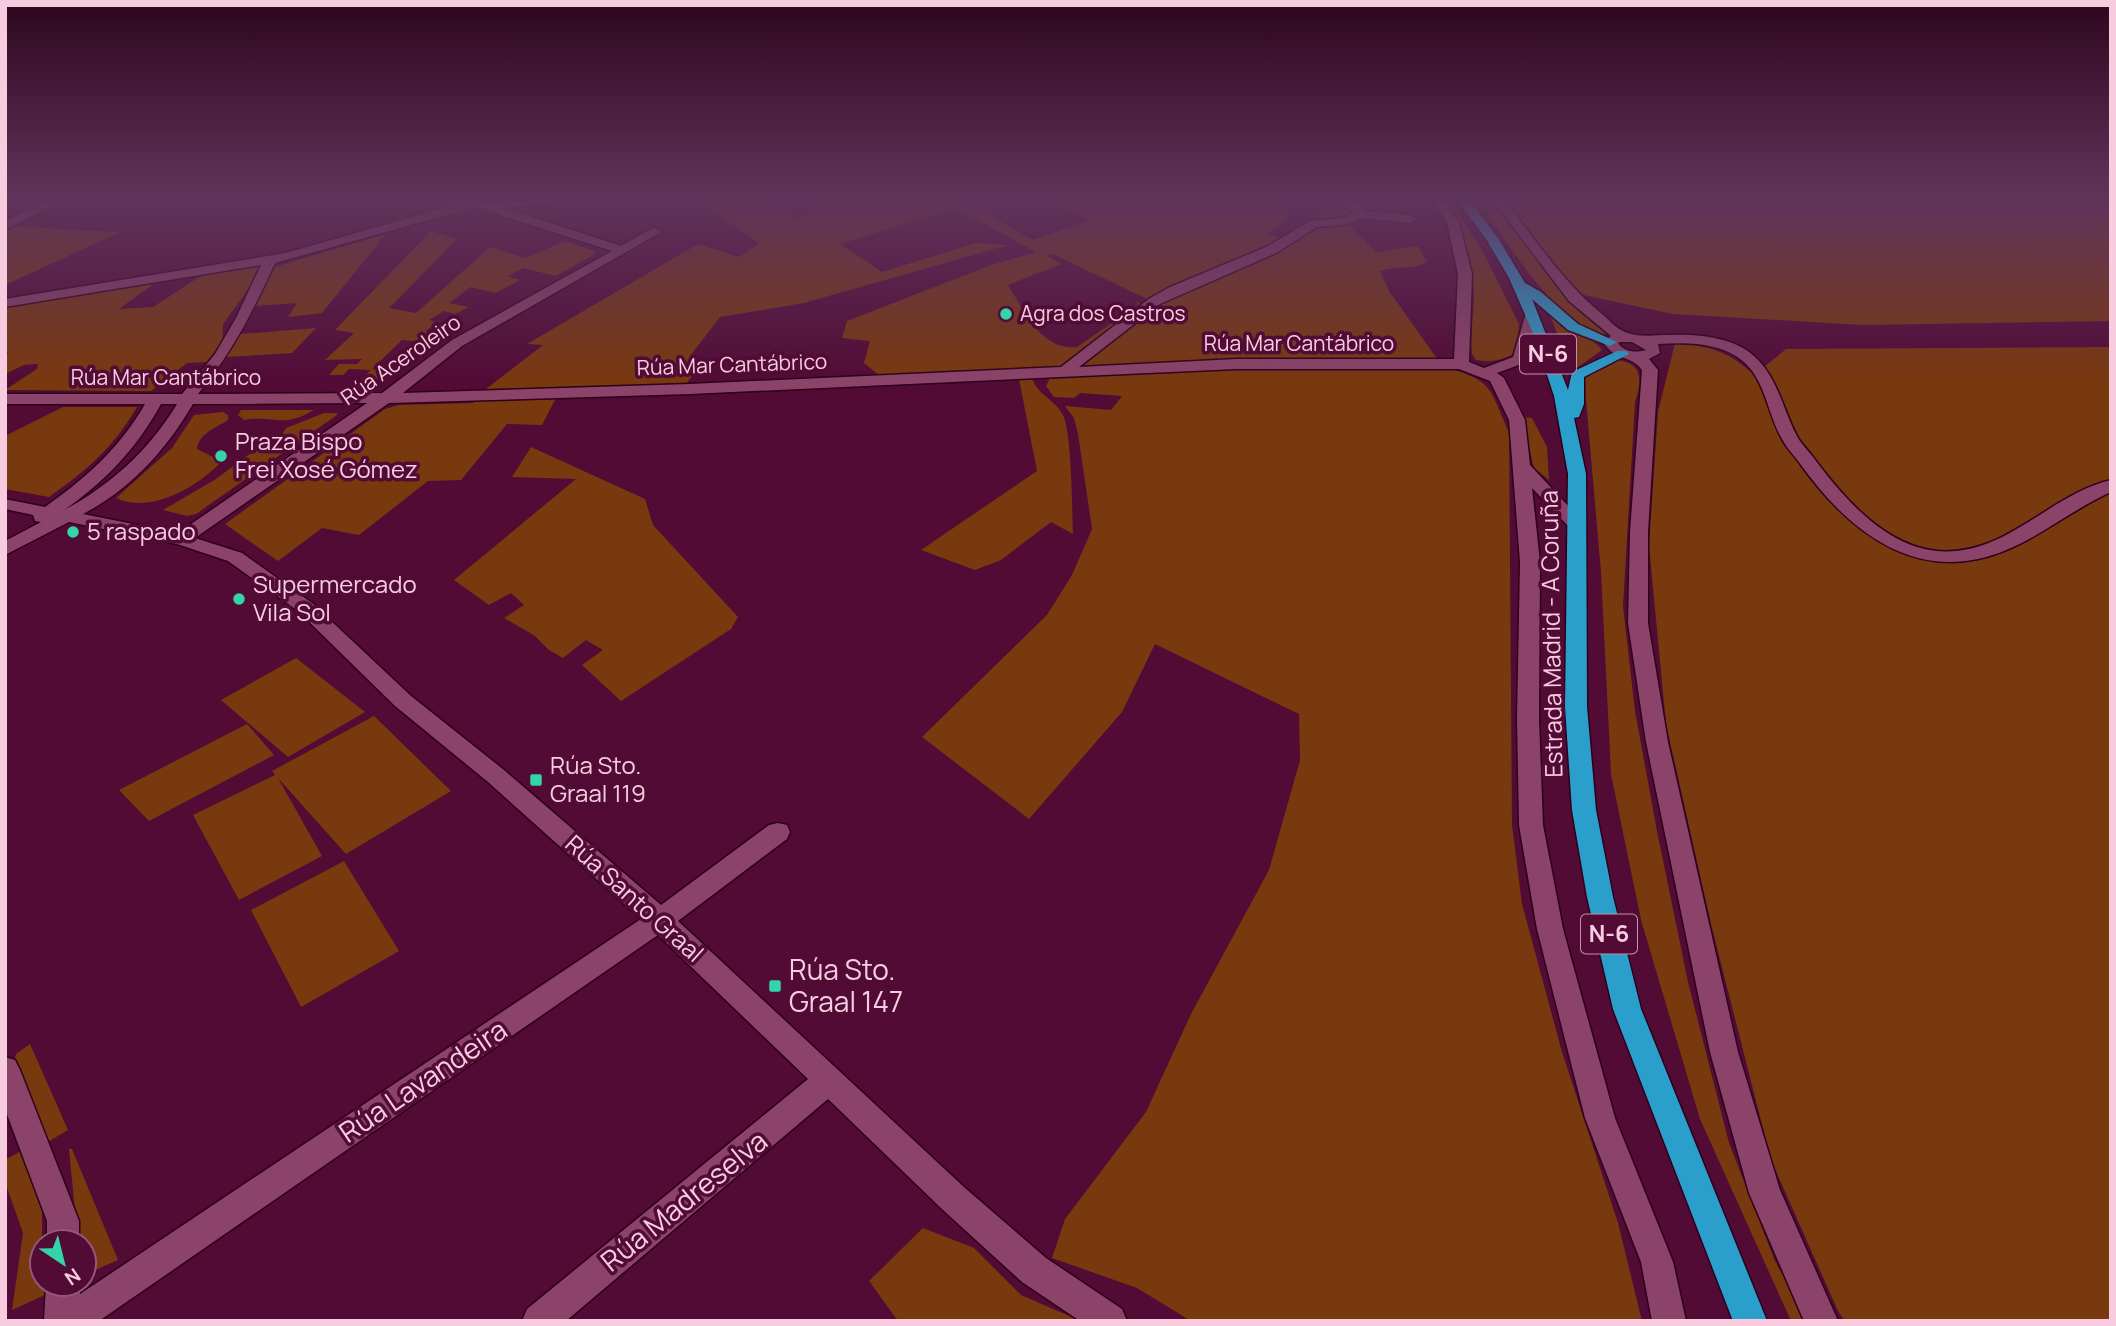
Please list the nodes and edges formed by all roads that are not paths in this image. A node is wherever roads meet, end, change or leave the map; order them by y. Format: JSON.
{"nodes":[{"id":1,"x":270,"y":260,"type":"joint"},
{"id":2,"x":604,"y":260,"type":"edge"},
{"id":3,"x":1249,"y":260,"type":"edge"},
{"id":4,"x":1462,"y":260,"type":"edge"},
{"id":5,"x":1504,"y":260,"type":"edge"},
{"id":6,"x":1545,"y":260,"type":"edge"},
{"id":7,"x":1519,"y":285,"type":"junction"},
{"id":8,"x":5,"y":303,"type":"edge"},
{"id":9,"x":1532,"y":316,"type":"junction"},
{"id":10,"x":1615,"y":339,"type":"junction"},
{"id":11,"x":1635,"y":351,"type":"junction"},
{"id":12,"x":1461,"y":364,"type":"junction"},
{"id":13,"x":1068,"y":372,"type":"junction"},
{"id":14,"x":1486,"y":372,"type":"junction"},
{"id":15,"x":386,"y":397,"type":"junction"},
{"id":16,"x":5,"y":399,"type":"edge"},
{"id":17,"x":187,"y":399,"type":"junction"},
{"id":18,"x":156,"y":400,"type":"junction"},
{"id":19,"x":1569,"y":425,"type":"junction"},
{"id":20,"x":1521,"y":466,"type":"junction"},
{"id":21,"x":2111,"y":485,"type":"edge"},
{"id":22,"x":5,"y":504,"type":"edge"},
{"id":23,"x":59,"y":514,"type":"junction"},
{"id":24,"x":1576,"y":524,"type":"junction"},
{"id":25,"x":5,"y":535,"type":"edge"},
{"id":26,"x":181,"y":540,"type":"junction"},
{"id":27,"x":5,"y":549,"type":"edge"},
{"id":28,"x":778,"y":832,"type":"dead end"},
{"id":29,"x":660,"y":920,"type":"junction"},
{"id":30,"x":5,"y":1070,"type":"edge"},
{"id":31,"x":828,"y":1080,"type":"junction"},
{"id":32,"x":62,"y":1228,"type":"edge"},
{"id":33,"x":68,"y":1298,"type":"edge"},
{"id":34,"x":74,"y":1317,"type":"edge"},
{"id":35,"x":543,"y":1320,"type":"edge"},
{"id":36,"x":1110,"y":1321,"type":"edge"},
{"id":37,"x":1669,"y":1321,"type":"edge"},
{"id":38,"x":1750,"y":1321,"type":"edge"},
{"id":39,"x":1821,"y":1321,"type":"edge"}],
"edges":[{"from":1,"to":8,"type":"street"},
{"from":1,"to":17,"type":"street"},
{"from":2,"to":15,"type":"street","name":"Rúa Aceroleiro"},
{"from":3,"to":13,"type":"street"},
{"from":4,"to":12,"type":"street"},
{"from":5,"to":7,"type":"highway","name":"Estrada Madrid - A Coruña","number":"N-6"},
{"from":6,"to":10,"type":"street"},
{"from":7,"to":9,"type":"highway","name":"Estrada Madrid - A Coruña","number":"N-6"},
{"from":7,"to":10,"type":"highway"},
{"from":9,"to":14,"type":"street"},
{"from":9,"to":19,"type":"highway","name":"Estrada Madrid - A Coruña","number":"N-6"},
{"from":10,"to":11,"type":"street"},
{"from":10,"to":11,"type":"street"},
{"from":11,"to":19,"type":"highway"},
{"from":11,"to":21,"type":"street"},
{"from":11,"to":39,"type":"street"},
{"from":12,"to":13,"type":"street","name":"Rúa Mar Cantábrico"},
{"from":12,"to":14,"type":"street","name":"Rúa Mar Cantábrico"},
{"from":13,"to":15,"type":"street","name":"Rúa Mar Cantábrico"},
{"from":14,"to":20,"type":"street"},
{"from":15,"to":17,"type":"street","name":"Rúa Mar Cantábrico"},
{"from":15,"to":26,"type":"street","name":"Rúa Aceroleiro"},
{"from":16,"to":18,"type":"street","name":"Rúa Mar Cantábrico"},
{"from":17,"to":18,"type":"street","name":"Rúa Mar Cantábrico"},
{"from":17,"to":23,"type":"street"},
{"from":18,"to":23,"type":"street"},
{"from":19,"to":24,"type":"highway","name":"Estrada Madrid - A Coruña","number":"N-6"},
{"from":20,"to":24,"type":"street"},
{"from":20,"to":37,"type":"street"},
{"from":22,"to":23,"type":"street","name":"Rúa Santo Graal"},
{"from":23,"to":25,"type":"street"},
{"from":23,"to":26,"type":"street","name":"Rúa Santo Graal"},
{"from":23,"to":27,"type":"street"},
{"from":24,"to":38,"type":"highway","name":"Estrada Madrid - A Coruña","number":"N-6"},
{"from":26,"to":29,"type":"street","name":"Rúa Santo Graal"},
{"from":28,"to":29,"type":"street","name":"Rúa Lavandeira"},
{"from":29,"to":31,"type":"street","name":"Rúa Santo Graal"},
{"from":29,"to":34,"type":"street","name":"Rúa Lavandeira"},
{"from":30,"to":32,"type":"street"},
{"from":31,"to":35,"type":"street","name":"Rúa Madreselva"},
{"from":31,"to":36,"type":"street","name":"Rúa Santo Graal"},
{"from":33,"to":34,"type":"street"}]}
